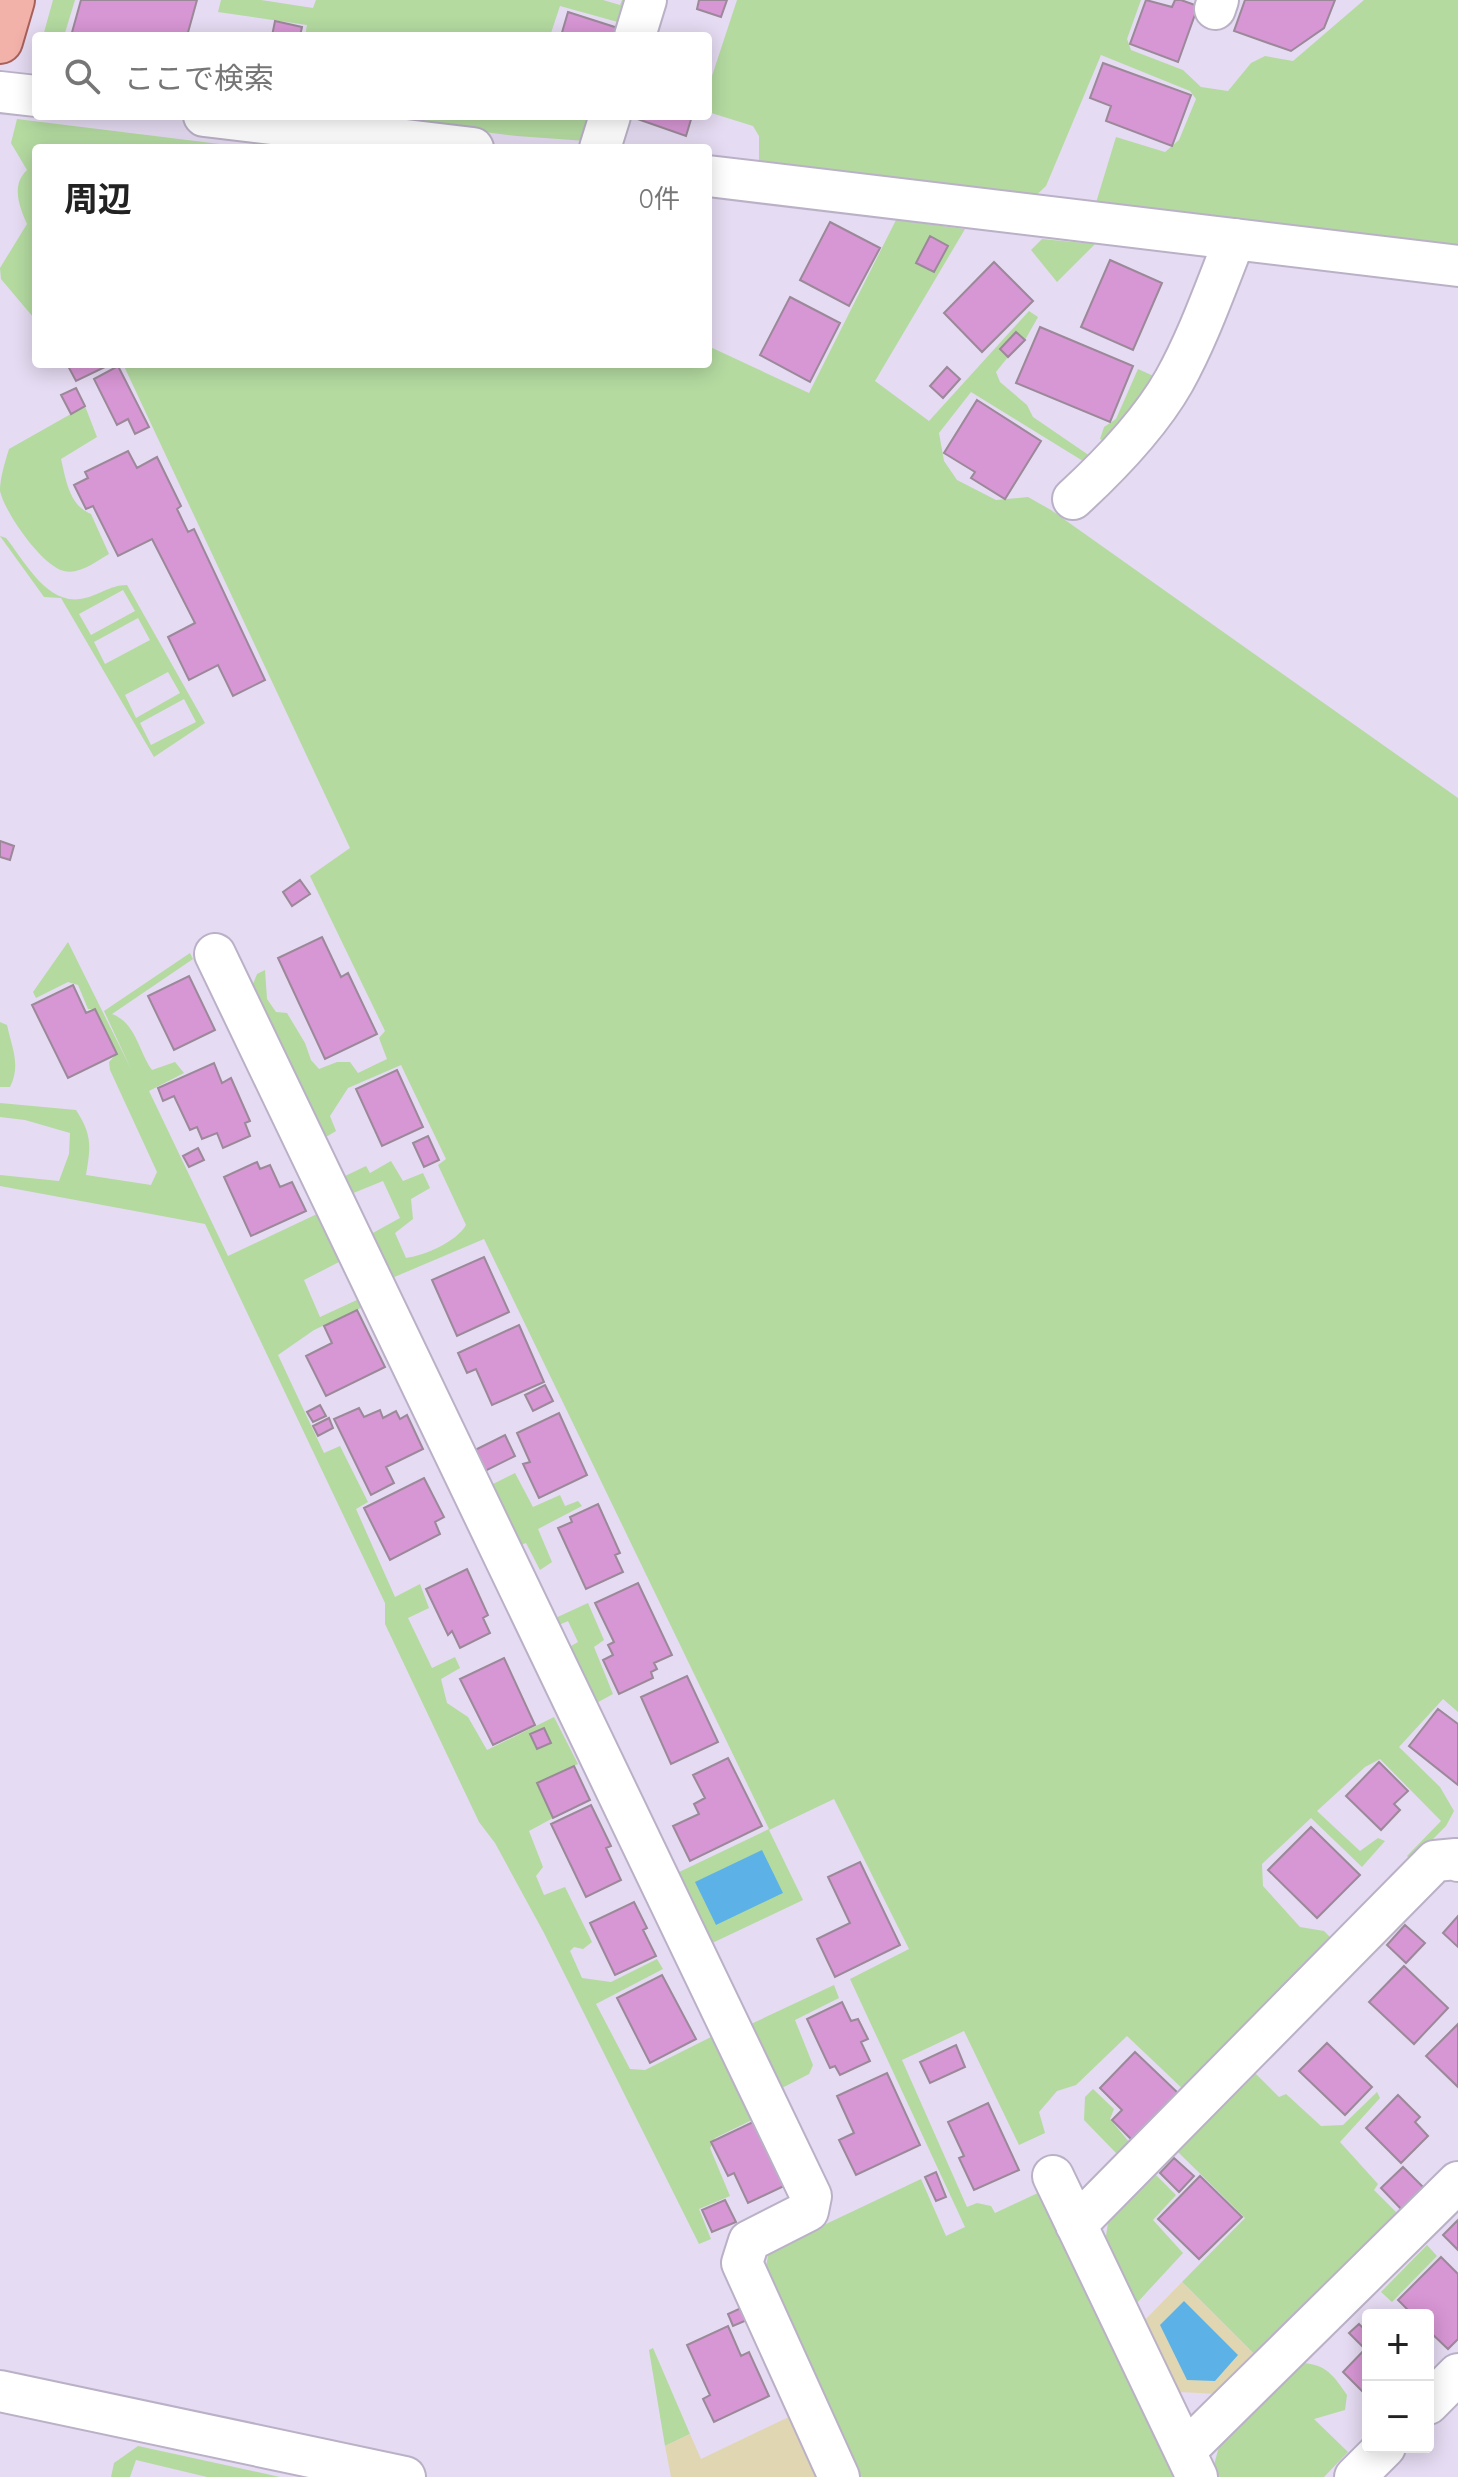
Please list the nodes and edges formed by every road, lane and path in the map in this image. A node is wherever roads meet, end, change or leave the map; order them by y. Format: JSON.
{"nodes":[{"id":1,"x":12,"y":0,"type":"edge"},
{"id":2,"x":646,"y":0,"type":"edge"},
{"id":3,"x":636,"y":32,"type":"edge"},
{"id":4,"x":0,"y":41,"type":"edge"},
{"id":5,"x":0,"y":92,"type":"edge"},
{"id":6,"x":32,"y":96,"type":"edge"},
{"id":7,"x":238,"y":120,"type":"edge"},
{"id":8,"x":609,"y":120,"type":"edge"},
{"id":9,"x":439,"y":144,"type":"edge"},
{"id":10,"x":601,"y":144,"type":"edge"},
{"id":11,"x":712,"y":176,"type":"edge"},
{"id":12,"x":1235,"y":239,"type":"junction"},
{"id":13,"x":1458,"y":266,"type":"edge"},
{"id":14,"x":1073,"y":499,"type":"dead end"},
{"id":15,"x":215,"y":954,"type":"dead end"},
{"id":16,"x":1458,"y":1861,"type":"edge"},
{"id":17,"x":1053,"y":2176,"type":"dead end"},
{"id":18,"x":1458,"y":2182,"type":"edge"},
{"id":19,"x":1076,"y":2225,"type":"junction"},
{"id":20,"x":1458,"y":2374,"type":"edge"},
{"id":21,"x":0,"y":2391,"type":"edge"},
{"id":22,"x":1434,"y":2398,"type":"edge"},
{"id":23,"x":1379,"y":2453,"type":"edge"},
{"id":24,"x":1191,"y":2464,"type":"edge"},
{"id":25,"x":405,"y":2477,"type":"edge"},
{"id":26,"x":839,"y":2477,"type":"edge"},
{"id":27,"x":1355,"y":2477,"type":"edge"}],
"edges":[{"from":1,"to":4,"type":"main road"},
{"from":2,"to":3,"type":"street"},
{"from":5,"to":6,"type":"street"},
{"from":7,"to":9,"type":"street"},
{"from":8,"to":10,"type":"street"},
{"from":11,"to":12,"type":"street"},
{"from":12,"to":13,"type":"street"},
{"from":12,"to":14,"type":"street"},
{"from":15,"to":26,"type":"street"},
{"from":16,"to":19,"type":"street"},
{"from":17,"to":19,"type":"street"},
{"from":18,"to":24,"type":"street"},
{"from":19,"to":24,"type":"street"},
{"from":20,"to":22,"type":"street"},
{"from":21,"to":25,"type":"street"},
{"from":23,"to":27,"type":"street"}]}
